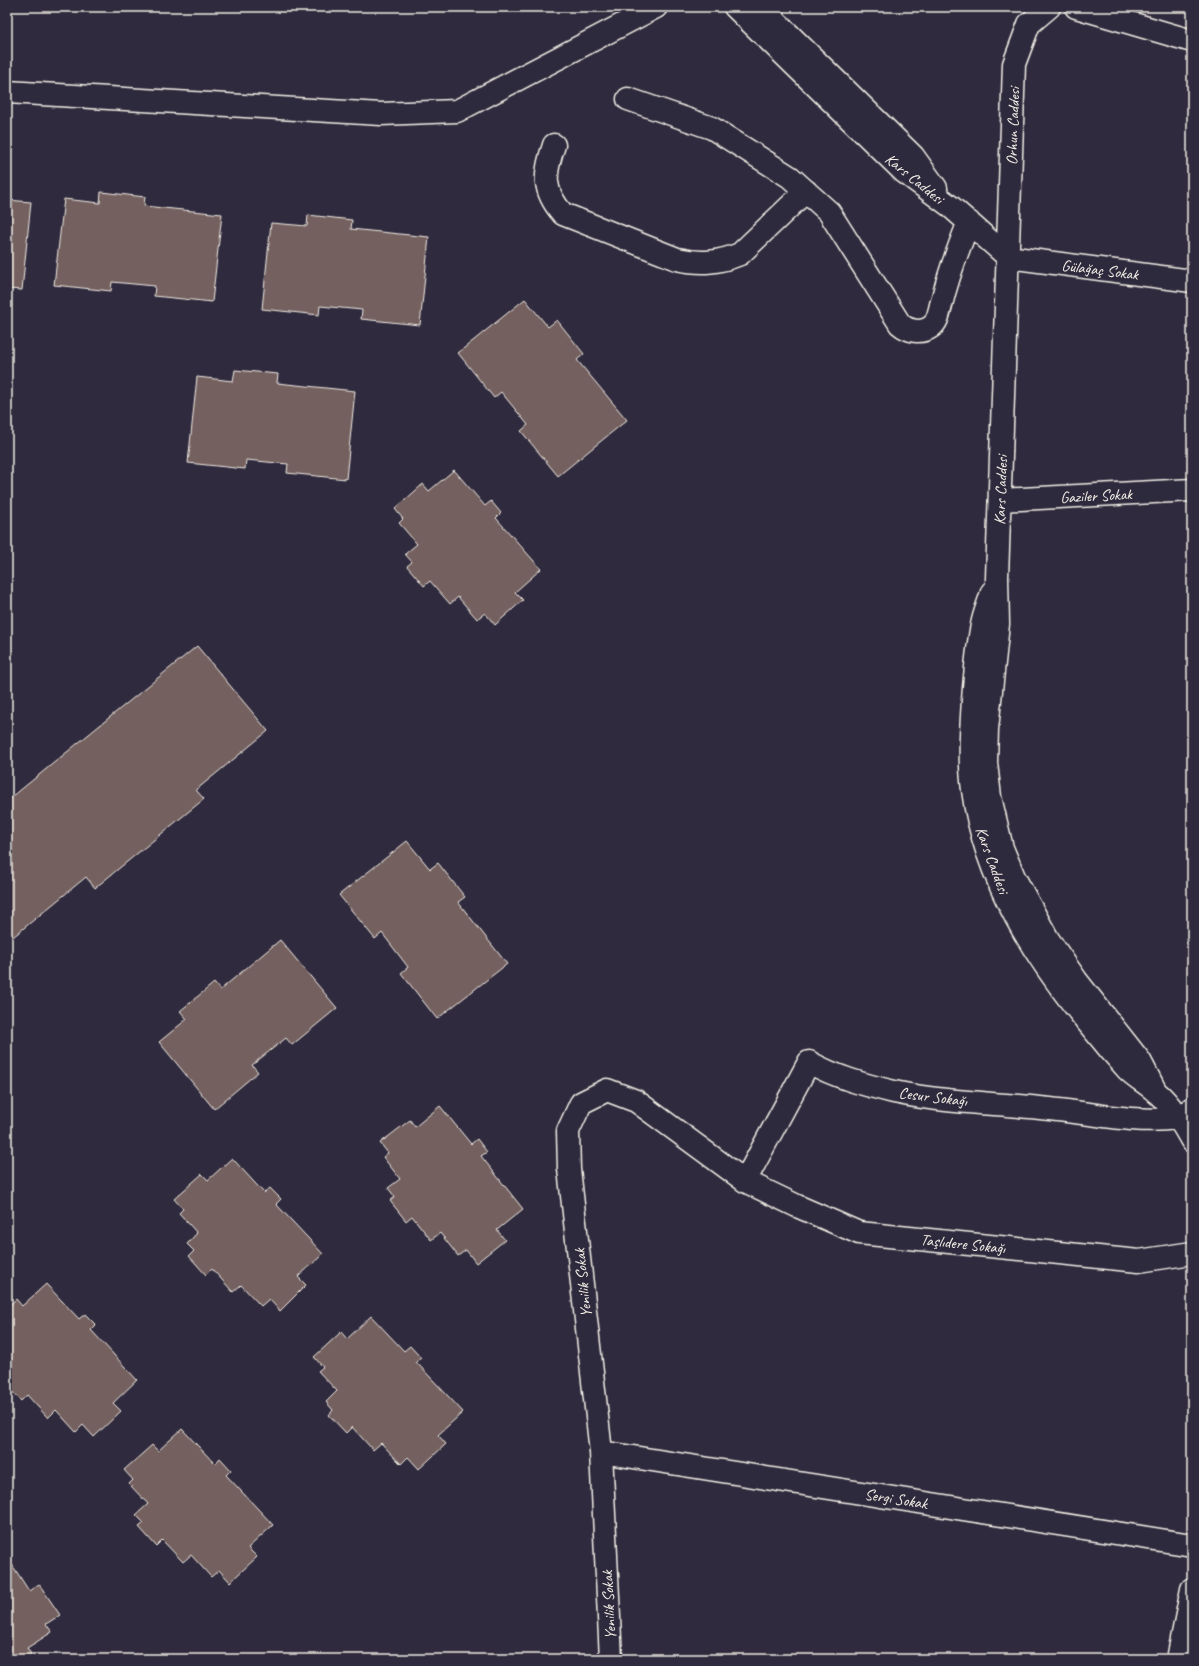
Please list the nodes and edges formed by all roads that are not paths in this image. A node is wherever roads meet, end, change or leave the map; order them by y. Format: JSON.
{"nodes":[{"id":1,"x":656,"y":7,"type":"edge"},
{"id":2,"x":735,"y":7,"type":"edge"},
{"id":3,"x":761,"y":7,"type":"edge"},
{"id":4,"x":1049,"y":7,"type":"edge"},
{"id":5,"x":1076,"y":7,"type":"edge"},
{"id":6,"x":1192,"y":41,"type":"edge"},
{"id":7,"x":7,"y":92,"type":"edge"},
{"id":8,"x":628,"y":99,"type":"dead end"},
{"id":9,"x":554,"y":145,"type":"dead end"},
{"id":10,"x":806,"y":191,"type":"junction"},
{"id":11,"x":950,"y":206,"type":"junction"},
{"id":12,"x":968,"y":222,"type":"junction"},
{"id":13,"x":1008,"y":257,"type":"junction"},
{"id":14,"x":1192,"y":281,"type":"edge"},
{"id":15,"x":1192,"y":490,"type":"edge"},
{"id":16,"x":1000,"y":500,"type":"junction"},
{"id":17,"x":1185,"y":1113,"type":"edge"},
{"id":18,"x":1192,"y":1141,"type":"edge"},
{"id":19,"x":745,"y":1180,"type":"junction"},
{"id":20,"x":1192,"y":1253,"type":"edge"},
{"id":21,"x":601,"y":1452,"type":"junction"},
{"id":22,"x":1192,"y":1545,"type":"edge"},
{"id":23,"x":1192,"y":1589,"type":"edge"},
{"id":24,"x":611,"y":1659,"type":"edge"},
{"id":25,"x":1178,"y":1659,"type":"edge"}],
"edges":[{"from":1,"to":7,"type":"street"},
{"from":2,"to":11,"type":"street","name":"Kars Caddesi"},
{"from":3,"to":11,"type":"street","name":"Kars Caddesi"},
{"from":4,"to":13,"type":"street","name":"Orhun Caddesi"},
{"from":5,"to":6,"type":"street"},
{"from":8,"to":10,"type":"street"},
{"from":9,"to":10,"type":"street"},
{"from":10,"to":12,"type":"street"},
{"from":11,"to":12,"type":"street"},
{"from":12,"to":13,"type":"street"},
{"from":13,"to":14,"type":"street","name":"Gülağaç Sokak"},
{"from":13,"to":16,"type":"street","name":"Kars Caddesi"},
{"from":15,"to":16,"type":"street","name":"Gaziler Sokak"},
{"from":16,"to":17,"type":"street","name":"Kars Caddesi"},
{"from":17,"to":18,"type":"street","name":"Kars Caddesi"},
{"from":17,"to":19,"type":"street","name":"Cesur Sokağı"},
{"from":19,"to":20,"type":"street","name":"Taşlıdere Sokağı"},
{"from":19,"to":21,"type":"street","name":"Yenilik Sokak"},
{"from":21,"to":22,"type":"street","name":"Sergi Sokak"},
{"from":21,"to":24,"type":"street","name":"Yenilik Sokak"},
{"from":23,"to":25,"type":"street"}]}
